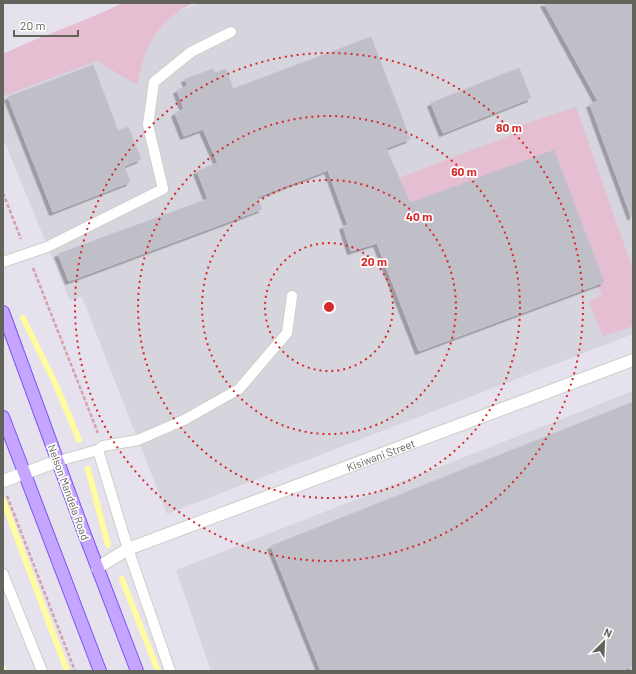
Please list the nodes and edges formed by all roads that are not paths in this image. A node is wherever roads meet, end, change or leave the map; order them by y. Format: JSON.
{"nodes":[{"id":1,"x":231,"y":32,"type":"dead end"},
{"id":2,"x":3,"y":262,"type":"edge"},
{"id":3,"x":292,"y":296,"type":"dead end"},
{"id":4,"x":3,"y":312,"type":"edge"},
{"id":5,"x":633,"y":360,"type":"edge"},
{"id":6,"x":3,"y":417,"type":"edge"},
{"id":7,"x":98,"y":450,"type":"junction"},
{"id":8,"x":58,"y":462,"type":"junction"},
{"id":9,"x":23,"y":474,"type":"junction"},
{"id":10,"x":3,"y":481,"type":"edge"},
{"id":11,"x":128,"y":549,"type":"junction"},
{"id":12,"x":97,"y":568,"type":"junction"},
{"id":13,"x":3,"y":574,"type":"edge"},
{"id":14,"x":42,"y":671,"type":"edge"},
{"id":15,"x":100,"y":671,"type":"edge"},
{"id":16,"x":137,"y":671,"type":"edge"},
{"id":17,"x":170,"y":671,"type":"edge"}],
"edges":[{"from":1,"to":2,"type":"lane"},
{"from":3,"to":7,"type":"lane"},
{"from":4,"to":8,"type":"main road","name":"Nelson Mandela Road"},
{"from":5,"to":11,"type":"street","name":"Kisiwani Street"},
{"from":6,"to":9,"type":"main road"},
{"from":7,"to":8,"type":"lane"},
{"from":7,"to":11,"type":"lane"},
{"from":8,"to":9,"type":"street"},
{"from":8,"to":12,"type":"main road","name":"Nelson Mandela Road"},
{"from":9,"to":10,"type":"street"},
{"from":9,"to":15,"type":"main road"},
{"from":11,"to":12,"type":"street","name":"Kisiwani Street"},
{"from":11,"to":17,"type":"lane"},
{"from":12,"to":16,"type":"main road","name":"Nelson Mandela Road"},
{"from":13,"to":14,"type":"lane"}]}
